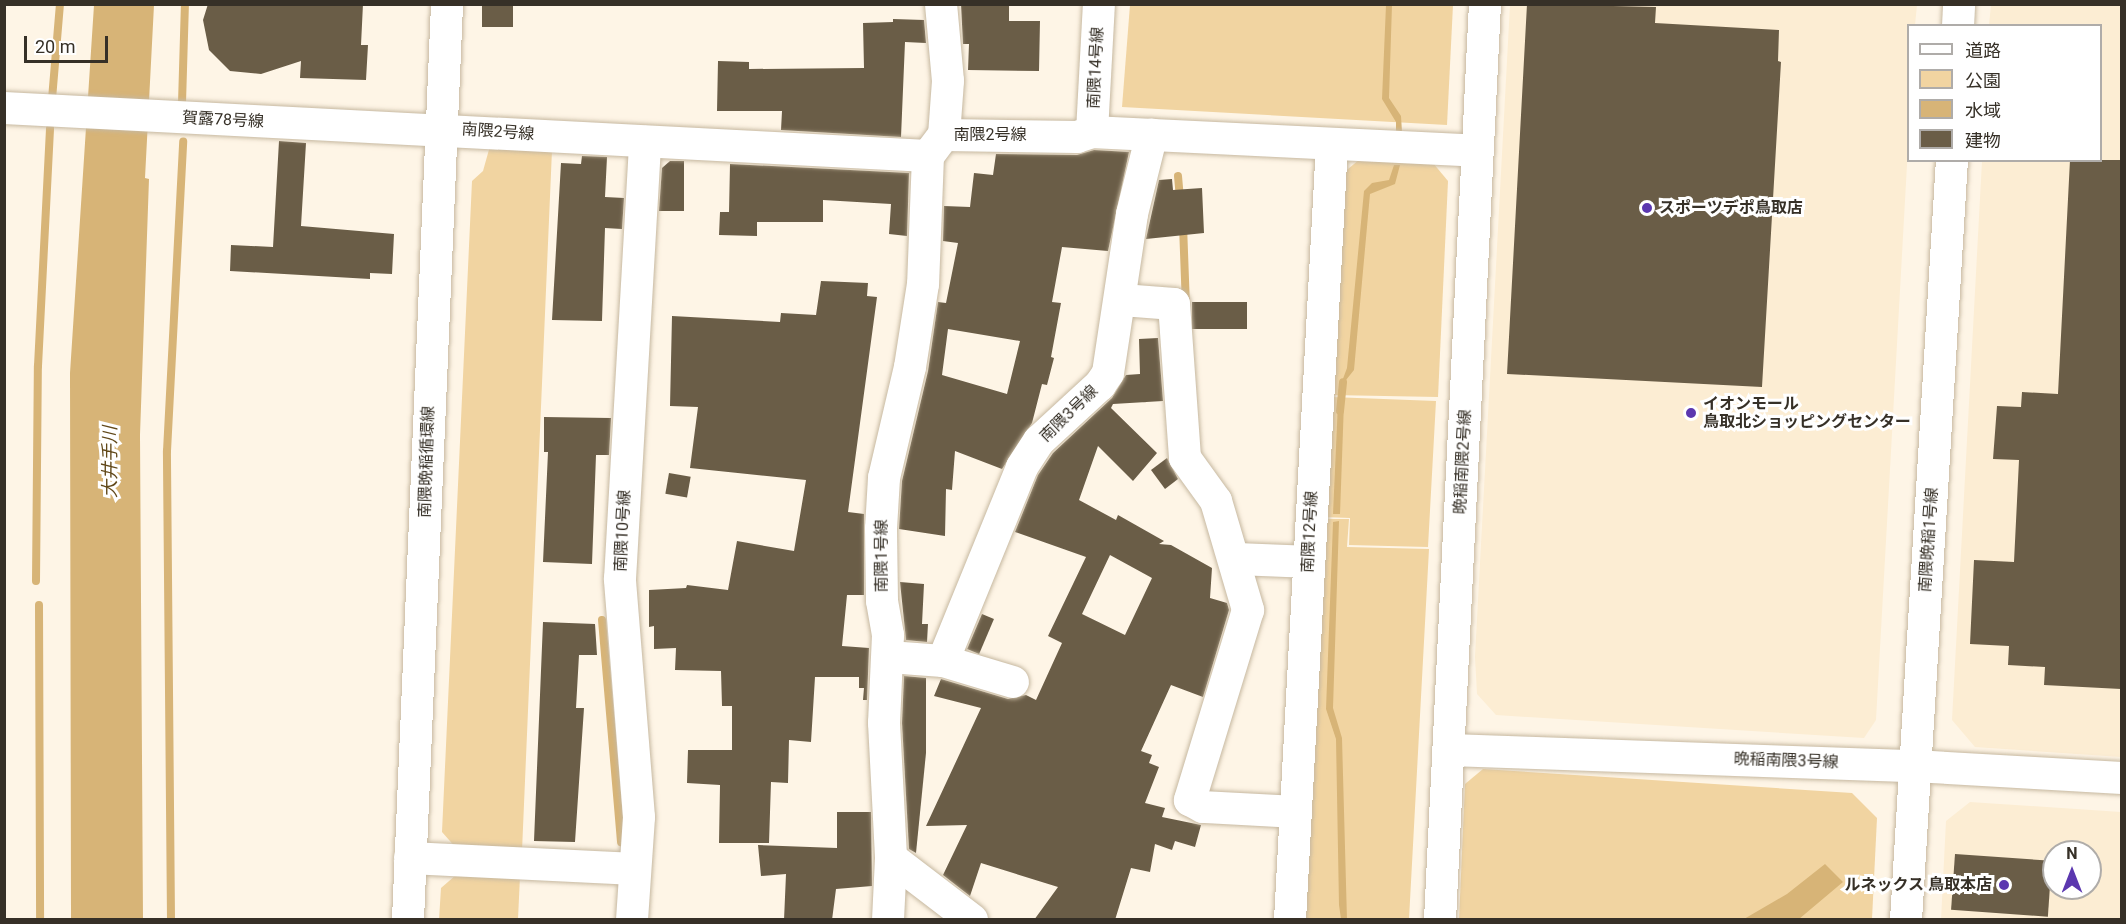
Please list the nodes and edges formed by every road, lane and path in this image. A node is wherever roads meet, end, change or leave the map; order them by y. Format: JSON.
{"nodes":[{"id":1,"x":447,"y":4,"type":"edge"},
{"id":2,"x":1099,"y":4,"type":"edge"},
{"id":3,"x":1485,"y":4,"type":"edge"},
{"id":4,"x":1959,"y":4,"type":"edge"},
{"id":5,"x":942,"y":9,"type":"edge"},
{"id":6,"x":1958,"y":24,"type":"edge"},
{"id":7,"x":4,"y":108,"type":"edge"},
{"id":8,"x":441,"y":129,"type":"junction"},
{"id":9,"x":1092,"y":132,"type":"junction"},
{"id":10,"x":1152,"y":134,"type":"junction"},
{"id":11,"x":645,"y":142,"type":"junction"},
{"id":12,"x":936,"y":145,"type":"junction"},
{"id":13,"x":1332,"y":145,"type":"junction"},
{"id":14,"x":1477,"y":151,"type":"junction"},
{"id":15,"x":1952,"y":162,"type":"edge"},
{"id":16,"x":1122,"y":300,"type":"junction"},
{"id":17,"x":1234,"y":559,"type":"junction"},
{"id":18,"x":1308,"y":562,"type":"junction"},
{"id":19,"x":889,"y":657,"type":"junction"},
{"id":20,"x":943,"y":661,"type":"junction"},
{"id":21,"x":1012,"y":682,"type":"dead end"},
{"id":22,"x":1450,"y":750,"type":"junction"},
{"id":23,"x":1914,"y":766,"type":"junction"},
{"id":24,"x":2121,"y":778,"type":"edge"},
{"id":25,"x":1295,"y":812,"type":"junction"},
{"id":26,"x":410,"y":858,"type":"junction"},
{"id":27,"x":891,"y":858,"type":"junction"},
{"id":28,"x":635,"y":869,"type":"junction"},
{"id":29,"x":408,"y":920,"type":"edge"},
{"id":30,"x":632,"y":920,"type":"edge"},
{"id":31,"x":888,"y":920,"type":"edge"},
{"id":32,"x":972,"y":920,"type":"edge"},
{"id":33,"x":1290,"y":920,"type":"edge"},
{"id":34,"x":1440,"y":920,"type":"edge"},
{"id":35,"x":1906,"y":920,"type":"edge"}],
"edges":[{"from":1,"to":8,"type":"street","name":"南隈晩稲循環線"},
{"from":2,"to":9,"type":"street","name":"南隈14号線"},
{"from":3,"to":14,"type":"street","name":"晩稲南隈2号線"},
{"from":4,"to":6,"type":"street"},
{"from":5,"to":12,"type":"street","name":"南隈1号線"},
{"from":7,"to":8,"type":"street","name":"賀露78号線"},
{"from":8,"to":11,"type":"street","name":"南隈2号線"},
{"from":8,"to":26,"type":"street","name":"南隈晩稲循環線"},
{"from":9,"to":10,"type":"street","name":"南隈2号線"},
{"from":9,"to":12,"type":"street","name":"南隈2号線"},
{"from":10,"to":13,"type":"street","name":"南隈2号線"},
{"from":10,"to":16,"type":"street","name":"南隈3号線"},
{"from":11,"to":12,"type":"street","name":"南隈2号線"},
{"from":11,"to":28,"type":"street","name":"南隈10号線"},
{"from":12,"to":19,"type":"street","name":"南隈1号線"},
{"from":13,"to":14,"type":"street","name":"南隈2号線"},
{"from":13,"to":18,"type":"street","name":"南隈12号線"},
{"from":14,"to":22,"type":"street","name":"晩稲南隈2号線"},
{"from":15,"to":23,"type":"street","name":"南隈晩稲1号線"},
{"from":16,"to":17,"type":"street"},
{"from":16,"to":20,"type":"street","name":"南隈3号線"},
{"from":17,"to":18,"type":"street"},
{"from":17,"to":25,"type":"street"},
{"from":18,"to":25,"type":"street","name":"南隈12号線"},
{"from":19,"to":20,"type":"street"},
{"from":19,"to":27,"type":"street","name":"南隈1号線"},
{"from":20,"to":21,"type":"street"},
{"from":22,"to":23,"type":"street","name":"晩稲南隈3号線"},
{"from":22,"to":34,"type":"street","name":"晩稲南隈2号線"},
{"from":23,"to":24,"type":"street","name":"晩稲南隈3号線"},
{"from":23,"to":35,"type":"street","name":"南隈晩稲1号線"},
{"from":25,"to":33,"type":"street","name":"南隈12号線"},
{"from":26,"to":28,"type":"street"},
{"from":26,"to":29,"type":"street","name":"南隈晩稲循環線"},
{"from":27,"to":31,"type":"street","name":"南隈1号線"},
{"from":27,"to":32,"type":"street"},
{"from":28,"to":30,"type":"street","name":"南隈10号線"}]}
